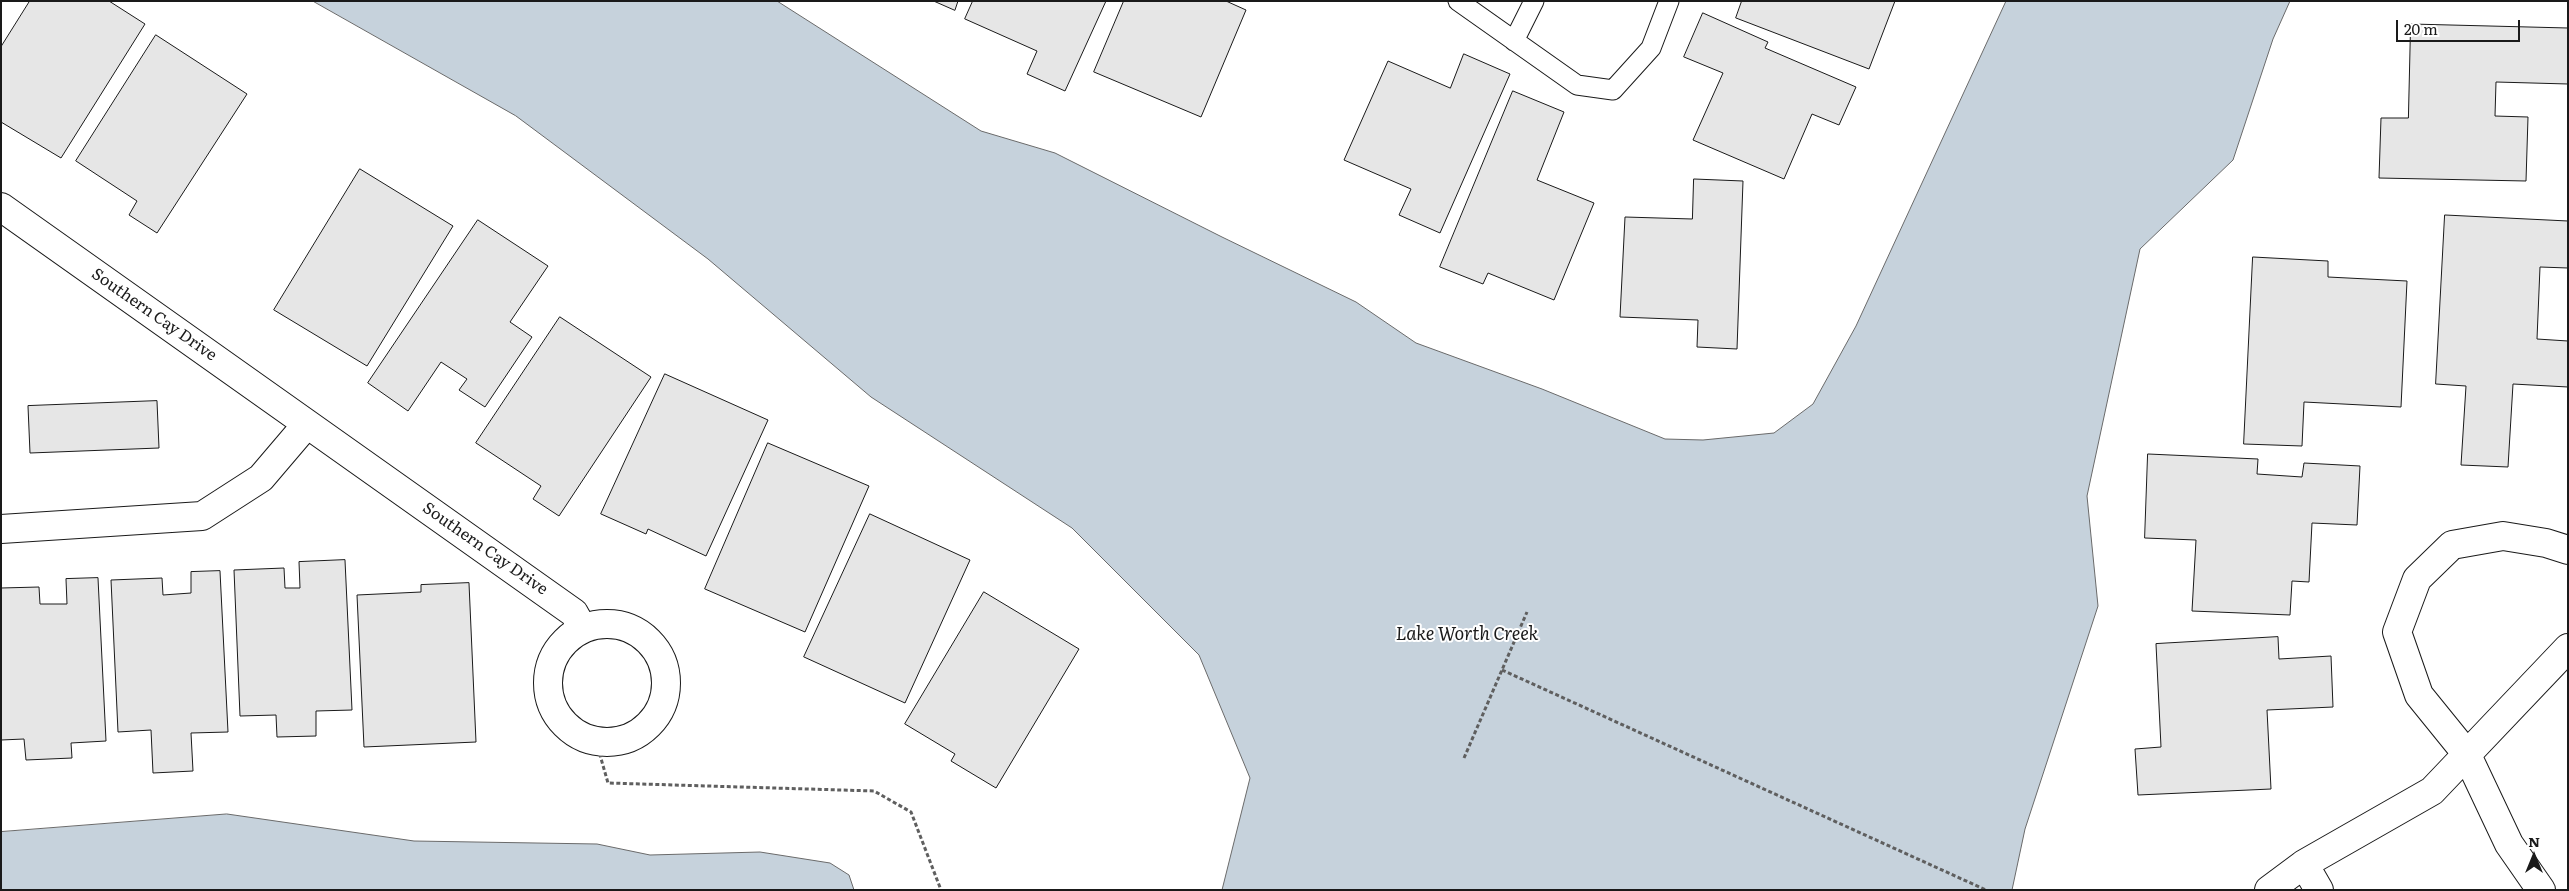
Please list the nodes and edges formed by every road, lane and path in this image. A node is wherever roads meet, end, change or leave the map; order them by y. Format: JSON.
{"nodes":[{"id":1,"x":1458,"y":1,"type":"edge"},
{"id":2,"x":1534,"y":1,"type":"edge"},
{"id":3,"x":1669,"y":1,"type":"edge"},
{"id":4,"x":1514,"y":41,"type":"junction"},
{"id":5,"x":1,"y":207,"type":"edge"},
{"id":6,"x":307,"y":424,"type":"junction"},
{"id":7,"x":1,"y":529,"type":"edge"},
{"id":8,"x":2568,"y":550,"type":"edge"},
{"id":9,"x":1527,"y":612,"type":"dead end"},
{"id":10,"x":583,"y":629,"type":"junction"},
{"id":11,"x":2568,"y":648,"type":"edge"},
{"id":12,"x":1502,"y":670,"type":"junction"},
{"id":13,"x":596,"y":741,"type":"junction"},
{"id":14,"x":2466,"y":753,"type":"junction"},
{"id":15,"x":1464,"y":758,"type":"dead end"},
{"id":16,"x":2304,"y":864,"type":"junction"},
{"id":17,"x":941,"y":890,"type":"edge"},
{"id":18,"x":1986,"y":890,"type":"edge"},
{"id":19,"x":2268,"y":890,"type":"edge"},
{"id":20,"x":2319,"y":890,"type":"edge"},
{"id":21,"x":2541,"y":890,"type":"edge"}],
"edges":[{"from":1,"to":4,"type":"lane"},
{"from":2,"to":4,"type":"lane"},
{"from":3,"to":4,"type":"lane"},
{"from":5,"to":6,"type":"street","name":"Southern Cay Drive"},
{"from":6,"to":7,"type":"street"},
{"from":6,"to":10,"type":"street","name":"Southern Cay Drive"},
{"from":8,"to":14,"type":"street"},
{"from":9,"to":12,"type":"path"},
{"from":10,"to":13,"type":"street"},
{"from":10,"to":13,"type":"street"},
{"from":11,"to":14,"type":"street"},
{"from":12,"to":15,"type":"path"},
{"from":12,"to":18,"type":"path"},
{"from":13,"to":17,"type":"path"},
{"from":14,"to":16,"type":"street"},
{"from":14,"to":21,"type":"street"},
{"from":16,"to":19,"type":"street"},
{"from":16,"to":20,"type":"street"}]}
